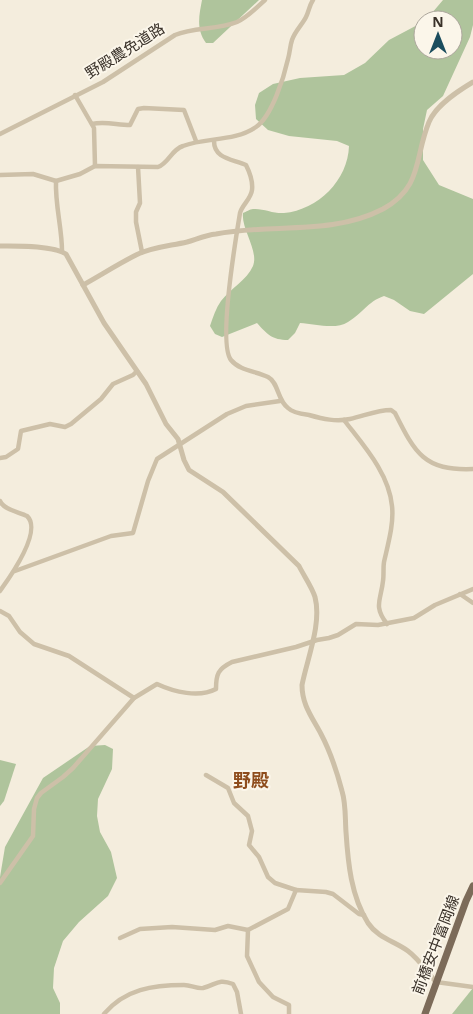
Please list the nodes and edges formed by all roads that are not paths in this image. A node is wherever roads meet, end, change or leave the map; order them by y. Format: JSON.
{"nodes":[{"id":1,"x":264,"y":0,"type":"edge"},
{"id":2,"x":313,"y":0,"type":"edge"},
{"id":3,"x":473,"y":82,"type":"edge"},
{"id":4,"x":75,"y":95,"type":"junction"},
{"id":5,"x":92,"y":124,"type":"junction"},
{"id":6,"x":0,"y":134,"type":"edge"},
{"id":7,"x":196,"y":141,"type":"junction"},
{"id":8,"x":214,"y":141,"type":"junction"},
{"id":9,"x":95,"y":166,"type":"junction"},
{"id":10,"x":138,"y":167,"type":"junction"},
{"id":11,"x":0,"y":175,"type":"edge"},
{"id":12,"x":56,"y":181,"type":"junction"},
{"id":13,"x":238,"y":231,"type":"junction"},
{"id":14,"x":0,"y":246,"type":"edge"},
{"id":15,"x":62,"y":252,"type":"junction"},
{"id":16,"x":142,"y":252,"type":"junction"},
{"id":17,"x":83,"y":285,"type":"junction"},
{"id":18,"x":137,"y":371,"type":"junction"},
{"id":19,"x":280,"y":400,"type":"junction"},
{"id":20,"x":344,"y":420,"type":"junction"},
{"id":21,"x":181,"y":444,"type":"junction"},
{"id":22,"x":0,"y":458,"type":"edge"},
{"id":23,"x":473,"y":469,"type":"edge"},
{"id":24,"x":0,"y":501,"type":"edge"},
{"id":25,"x":15,"y":570,"type":"junction"},
{"id":26,"x":473,"y":589,"type":"edge"},
{"id":27,"x":0,"y":591,"type":"edge"},
{"id":28,"x":460,"y":594,"type":"junction"},
{"id":29,"x":473,"y":604,"type":"edge"},
{"id":30,"x":0,"y":611,"type":"edge"},
{"id":31,"x":387,"y":624,"type":"junction"},
{"id":32,"x":312,"y":641,"type":"junction"},
{"id":33,"x":134,"y":698,"type":"junction"},
{"id":34,"x":206,"y":775,"type":"dead end"},
{"id":35,"x":0,"y":883,"type":"edge"},
{"id":36,"x":473,"y":886,"type":"edge"},
{"id":37,"x":296,"y":890,"type":"junction"},
{"id":38,"x":364,"y":915,"type":"junction"},
{"id":39,"x":248,"y":930,"type":"junction"},
{"id":40,"x":120,"y":938,"type":"dead end"},
{"id":41,"x":436,"y":982,"type":"junction"},
{"id":42,"x":473,"y":987,"type":"edge"},
{"id":43,"x":104,"y":1014,"type":"edge"},
{"id":44,"x":241,"y":1014,"type":"edge"},
{"id":45,"x":289,"y":1014,"type":"edge"},
{"id":46,"x":425,"y":1014,"type":"edge"}],
"edges":[{"from":1,"to":4,"type":"street","name":"野殿農免道路"},
{"from":2,"to":8,"type":"street"},
{"from":3,"to":13,"type":"street"},
{"from":4,"to":5,"type":"street"},
{"from":4,"to":6,"type":"street","name":"野殿農免道路"},
{"from":5,"to":7,"type":"street"},
{"from":5,"to":9,"type":"street"},
{"from":7,"to":8,"type":"street"},
{"from":7,"to":10,"type":"street"},
{"from":8,"to":13,"type":"street"},
{"from":9,"to":10,"type":"street"},
{"from":9,"to":12,"type":"street"},
{"from":10,"to":16,"type":"street"},
{"from":11,"to":12,"type":"street"},
{"from":12,"to":15,"type":"street"},
{"from":13,"to":16,"type":"street"},
{"from":13,"to":19,"type":"street"},
{"from":14,"to":15,"type":"street"},
{"from":15,"to":17,"type":"street"},
{"from":16,"to":17,"type":"street"},
{"from":17,"to":18,"type":"street"},
{"from":18,"to":21,"type":"street"},
{"from":18,"to":22,"type":"street"},
{"from":19,"to":20,"type":"street"},
{"from":19,"to":21,"type":"street"},
{"from":20,"to":23,"type":"street"},
{"from":20,"to":31,"type":"street"},
{"from":21,"to":25,"type":"street"},
{"from":21,"to":32,"type":"street"},
{"from":24,"to":25,"type":"street"},
{"from":25,"to":27,"type":"street"},
{"from":26,"to":28,"type":"street"},
{"from":28,"to":29,"type":"street"},
{"from":28,"to":31,"type":"street"},
{"from":30,"to":33,"type":"street"},
{"from":31,"to":32,"type":"street"},
{"from":32,"to":33,"type":"street"},
{"from":32,"to":38,"type":"street"},
{"from":33,"to":35,"type":"street"},
{"from":34,"to":37,"type":"street"},
{"from":36,"to":41,"type":"main road","name":"前橋安中富岡線"},
{"from":37,"to":38,"type":"street"},
{"from":37,"to":39,"type":"street"},
{"from":38,"to":41,"type":"street"},
{"from":39,"to":40,"type":"street"},
{"from":39,"to":45,"type":"street"},
{"from":41,"to":42,"type":"street"},
{"from":41,"to":46,"type":"main road","name":"前橋安中富岡線"},
{"from":43,"to":44,"type":"street"}]}
